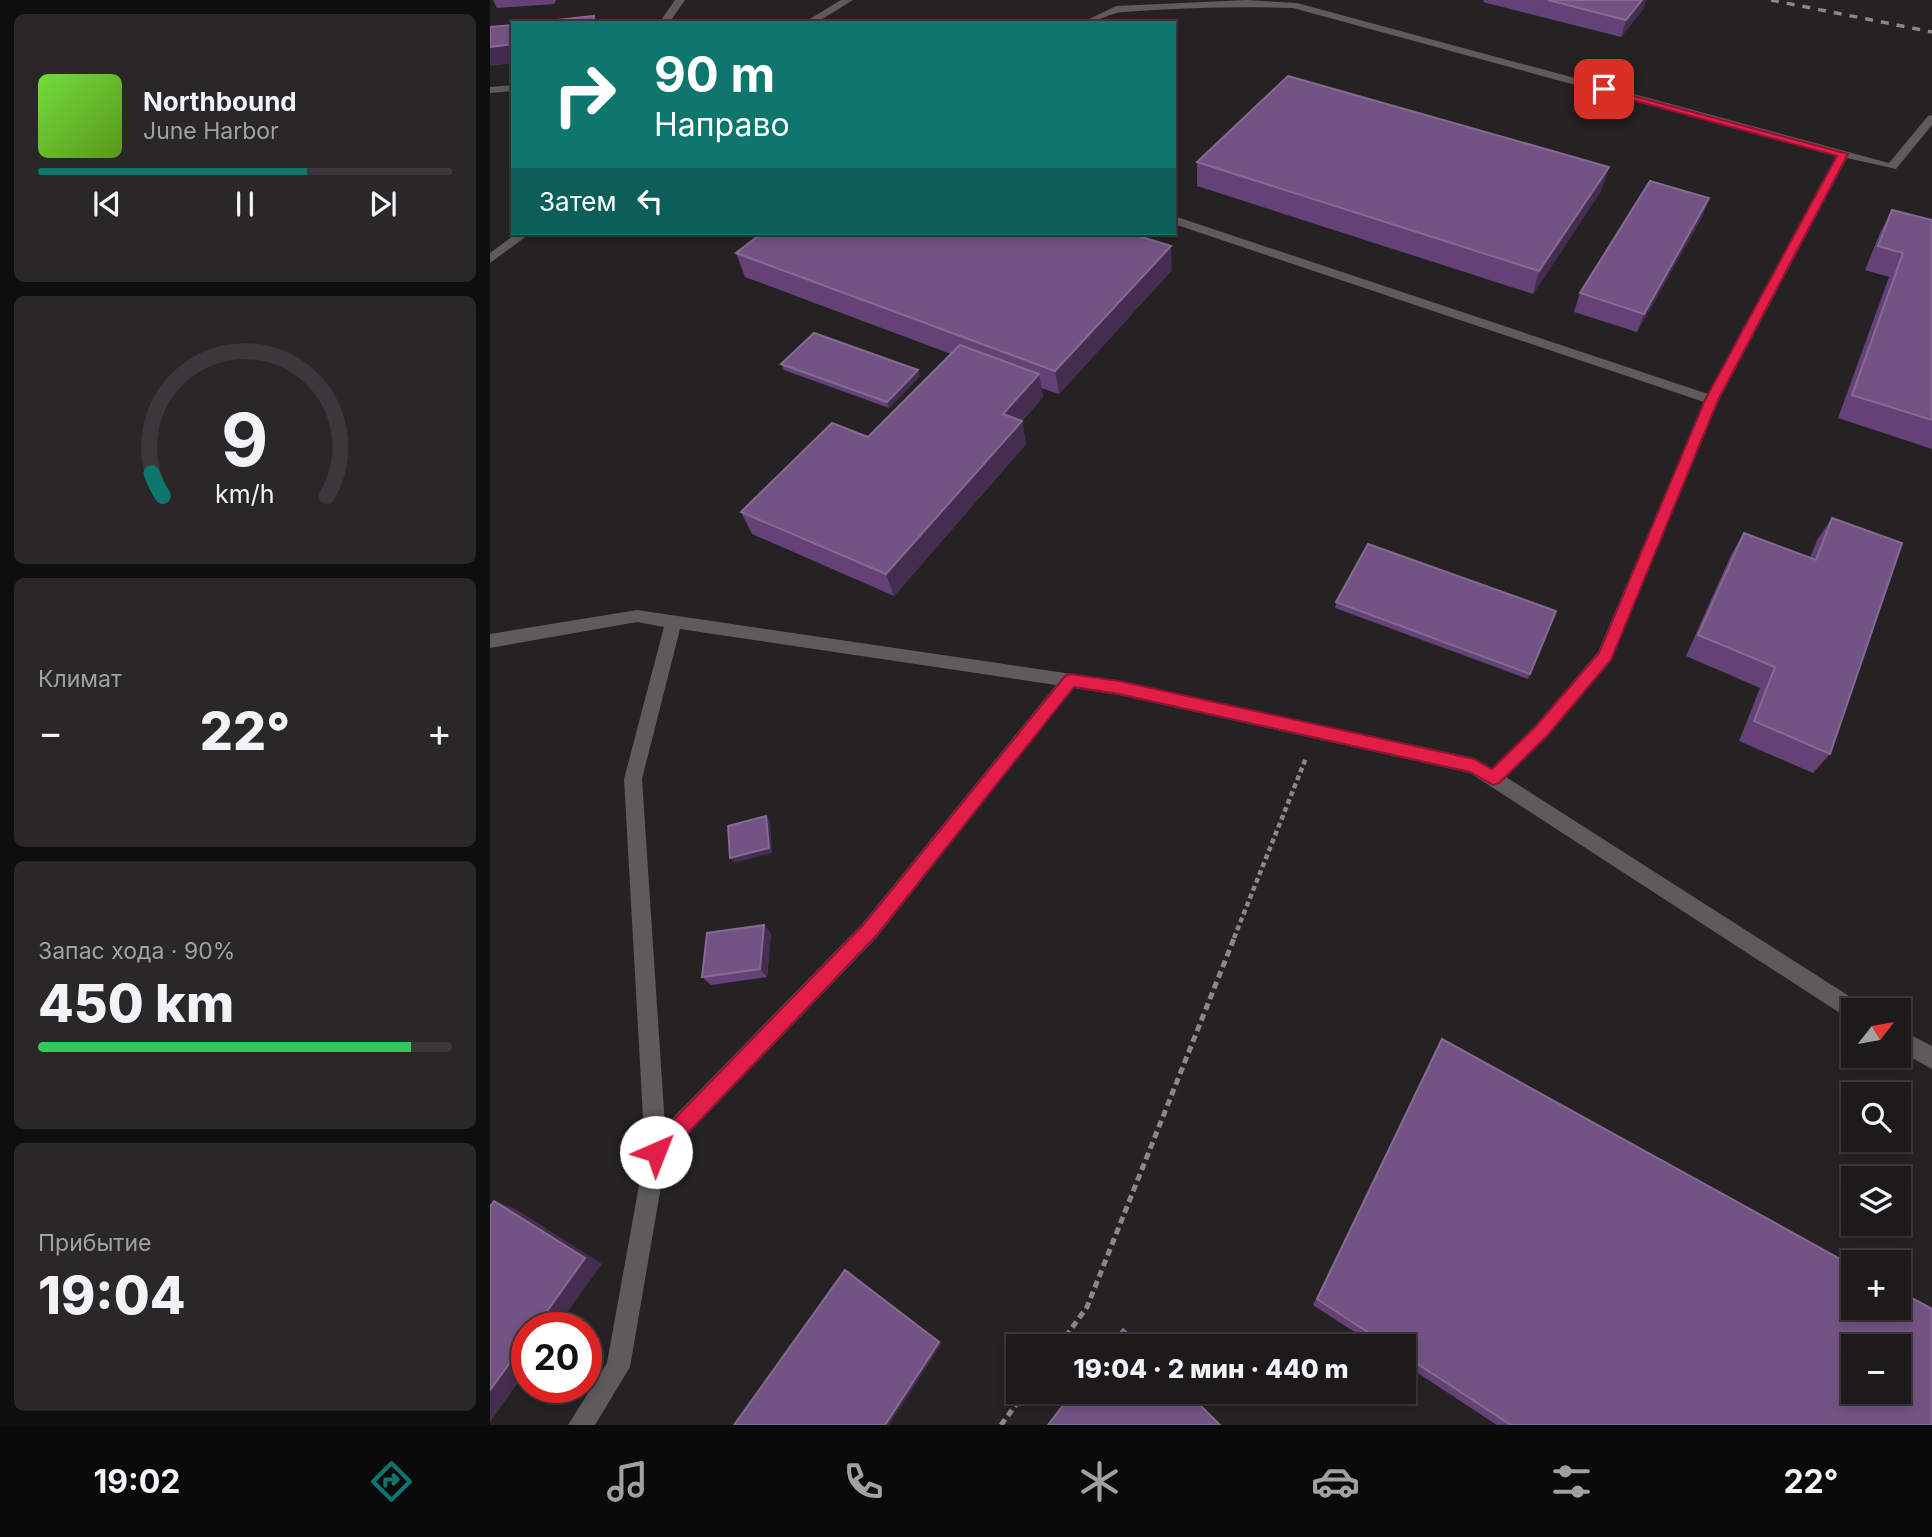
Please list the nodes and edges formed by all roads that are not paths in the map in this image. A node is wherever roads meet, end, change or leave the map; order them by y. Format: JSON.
{"nodes":[{"id":1,"x":681,"y":0,"type":"edge"},
{"id":2,"x":848,"y":0,"type":"edge"},
{"id":3,"x":665,"y":21,"type":"edge"},
{"id":4,"x":811,"y":21,"type":"edge"},
{"id":5,"x":1090,"y":21,"type":"edge"},
{"id":6,"x":511,"y":88,"type":"edge"},
{"id":7,"x":490,"y":90,"type":"edge"},
{"id":8,"x":1932,"y":118,"type":"edge"},
{"id":9,"x":1843,"y":154,"type":"junction"},
{"id":10,"x":1176,"y":221,"type":"edge"},
{"id":11,"x":522,"y":235,"type":"edge"},
{"id":12,"x":490,"y":259,"type":"edge"},
{"id":13,"x":1712,"y":400,"type":"junction"},
{"id":14,"x":674,"y":621,"type":"junction"},
{"id":15,"x":490,"y":641,"type":"edge"},
{"id":16,"x":1070,"y":680,"type":"junction"},
{"id":17,"x":1493,"y":778,"type":"junction"},
{"id":18,"x":1841,"y":1002,"type":"edge"},
{"id":19,"x":1911,"y":1046,"type":"edge"},
{"id":20,"x":1932,"y":1058,"type":"edge"},
{"id":21,"x":656,"y":1152,"type":"junction"},
{"id":22,"x":582,"y":1425,"type":"edge"}],
"edges":[{"from":1,"to":3,"type":"lane"},
{"from":2,"to":4,"type":"lane"},
{"from":5,"to":9,"type":"lane"},
{"from":6,"to":7,"type":"lane"},
{"from":8,"to":9,"type":"lane"},
{"from":9,"to":13,"type":"lane"},
{"from":10,"to":13,"type":"lane"},
{"from":11,"to":12,"type":"lane"},
{"from":13,"to":17,"type":"lane"},
{"from":14,"to":15,"type":"lane"},
{"from":14,"to":16,"type":"lane"},
{"from":14,"to":21,"type":"lane"},
{"from":16,"to":17,"type":"lane"},
{"from":16,"to":21,"type":"lane"},
{"from":17,"to":18,"type":"lane"},
{"from":19,"to":20,"type":"lane"},
{"from":21,"to":22,"type":"lane"}]}
